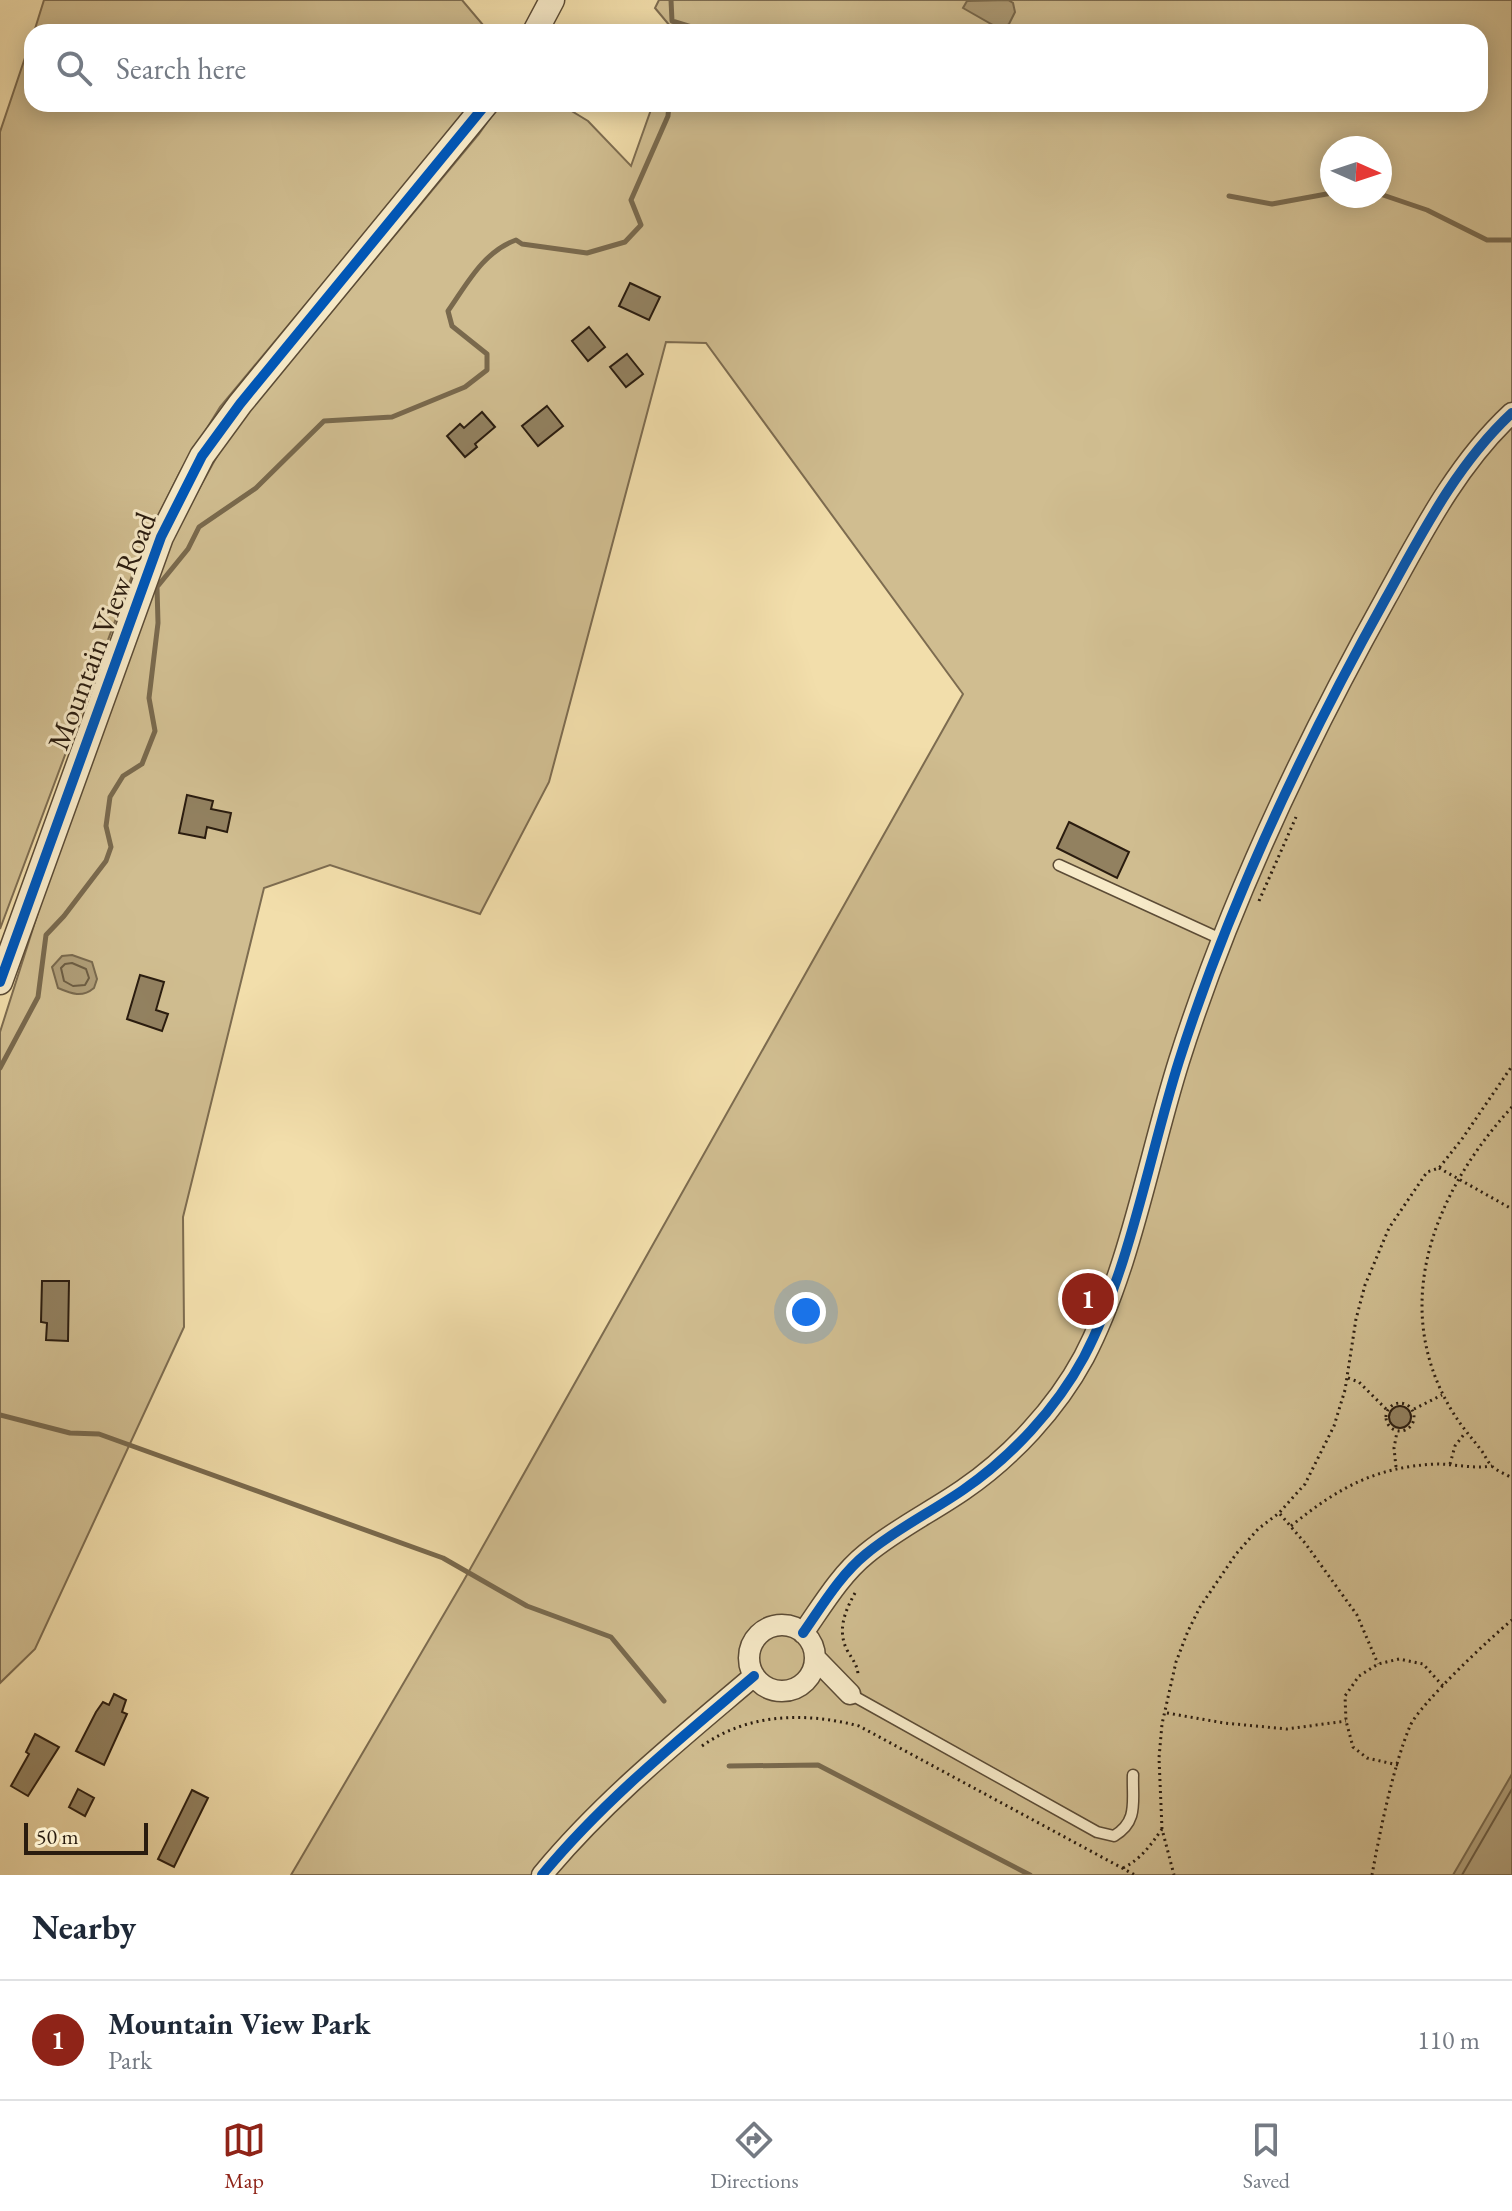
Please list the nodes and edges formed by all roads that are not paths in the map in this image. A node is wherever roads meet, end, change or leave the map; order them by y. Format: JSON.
{"nodes":[{"id":1,"x":552,"y":0,"type":"edge"},
{"id":2,"x":539,"y":24,"type":"edge"},
{"id":3,"x":479,"y":112,"type":"edge"},
{"id":4,"x":1512,"y":413,"type":"edge"},
{"id":5,"x":1059,"y":865,"type":"dead end"},
{"id":6,"x":1223,"y":940,"type":"junction"},
{"id":7,"x":0,"y":982,"type":"edge"},
{"id":8,"x":803,"y":1633,"type":"junction"},
{"id":9,"x":815,"y":1658,"type":"junction"},
{"id":10,"x":754,"y":1676,"type":"junction"},
{"id":11,"x":803,"y":1683,"type":"junction"},
{"id":12,"x":849,"y":1696,"type":"junction"},
{"id":13,"x":1133,"y":1775,"type":"dead end"},
{"id":14,"x":542,"y":1875,"type":"edge"}],
"edges":[{"from":1,"to":2,"type":"street"},
{"from":3,"to":7,"type":"street","name":"Mountain View Road"},
{"from":4,"to":6,"type":"street"},
{"from":5,"to":6,"type":"lane"},
{"from":6,"to":8,"type":"street"},
{"from":8,"to":9,"type":"street"},
{"from":8,"to":10,"type":"street"},
{"from":9,"to":11,"type":"street"},
{"from":9,"to":12,"type":"street"},
{"from":10,"to":11,"type":"street"},
{"from":10,"to":14,"type":"street"},
{"from":11,"to":12,"type":"street"},
{"from":12,"to":13,"type":"lane"}]}
